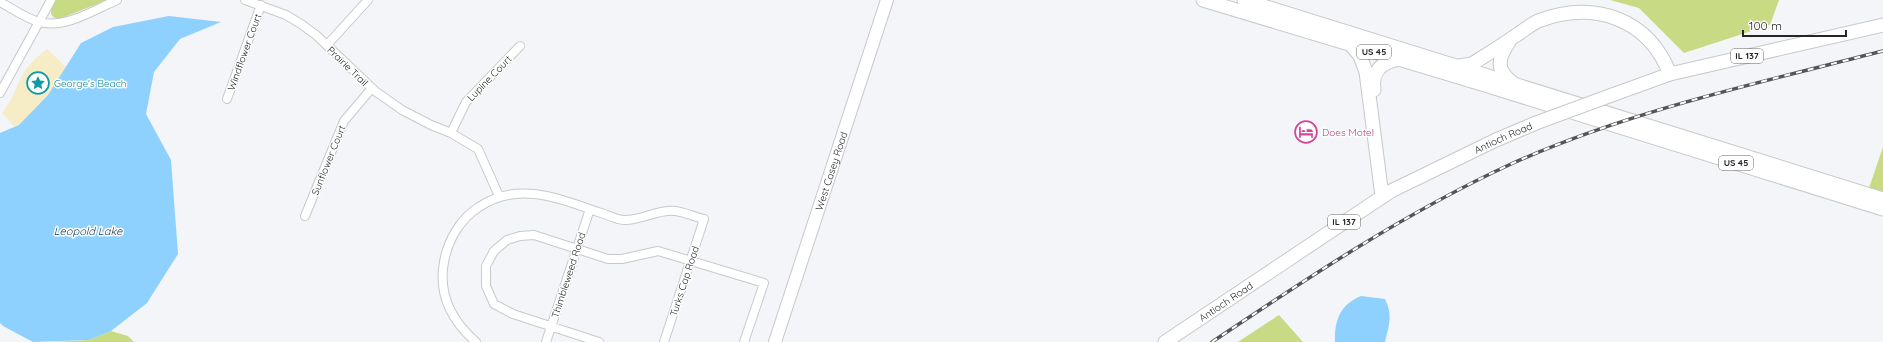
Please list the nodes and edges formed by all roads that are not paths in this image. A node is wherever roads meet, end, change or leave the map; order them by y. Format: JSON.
{"nodes":[{"id":1,"x":51,"y":0,"type":"edge"},
{"id":2,"x":117,"y":0,"type":"edge"},
{"id":3,"x":245,"y":0,"type":"edge"},
{"id":4,"x":368,"y":0,"type":"edge"},
{"id":5,"x":887,"y":0,"type":"edge"},
{"id":6,"x":1203,"y":0,"type":"edge"},
{"id":7,"x":1244,"y":0,"type":"edge"},
{"id":8,"x":0,"y":2,"type":"edge"},
{"id":9,"x":261,"y":5,"type":"junction"},
{"id":10,"x":39,"y":22,"type":"junction"},
{"id":11,"x":1883,"y":25,"type":"edge"},
{"id":12,"x":1510,"y":40,"type":"junction"},
{"id":13,"x":1351,"y":45,"type":"junction"},
{"id":14,"x":327,"y":46,"type":"junction"},
{"id":15,"x":520,"y":46,"type":"dead end"},
{"id":16,"x":1399,"y":59,"type":"junction"},
{"id":17,"x":1457,"y":66,"type":"junction"},
{"id":18,"x":1670,"y":74,"type":"junction"},
{"id":19,"x":1515,"y":84,"type":"junction"},
{"id":20,"x":372,"y":88,"type":"junction"},
{"id":21,"x":0,"y":93,"type":"edge"},
{"id":22,"x":227,"y":100,"type":"dead end"},
{"id":23,"x":451,"y":133,"type":"junction"},
{"id":24,"x":1387,"y":194,"type":"junction"},
{"id":25,"x":499,"y":196,"type":"junction"},
{"id":26,"x":1883,"y":199,"type":"edge"},
{"id":27,"x":590,"y":209,"type":"junction"},
{"id":28,"x":1883,"y":209,"type":"edge"},
{"id":29,"x":305,"y":216,"type":"dead end"},
{"id":30,"x":577,"y":249,"type":"junction"},
{"id":31,"x":690,"y":261,"type":"junction"},
{"id":32,"x":551,"y":327,"type":"junction"},
{"id":33,"x":476,"y":342,"type":"edge"},
{"id":34,"x":546,"y":342,"type":"edge"},
{"id":35,"x":599,"y":342,"type":"edge"},
{"id":36,"x":664,"y":342,"type":"edge"},
{"id":37,"x":744,"y":342,"type":"edge"},
{"id":38,"x":775,"y":342,"type":"edge"},
{"id":39,"x":1165,"y":342,"type":"edge"}],
"edges":[{"from":1,"to":10,"type":"street"},
{"from":2,"to":10,"type":"street"},
{"from":3,"to":9,"type":"street","name":"Prairie Trail"},
{"from":4,"to":14,"type":"street"},
{"from":5,"to":38,"type":"main road","name":"West Casey Road"},
{"from":6,"to":13,"type":"main road","number":"US 45"},
{"from":7,"to":17,"type":"main road","number":"US 45"},
{"from":8,"to":10,"type":"street"},
{"from":9,"to":14,"type":"street","name":"Prairie Trail"},
{"from":9,"to":22,"type":"street","name":"Windflower Court"},
{"from":10,"to":21,"type":"street"},
{"from":11,"to":18,"type":"main road","name":"Antioch Road","number":"IL 137"},
{"from":12,"to":17,"type":"main road"},
{"from":12,"to":18,"type":"main road"},
{"from":12,"to":19,"type":"main road"},
{"from":13,"to":16,"type":"main road","number":"US 45"},
{"from":13,"to":24,"type":"main road"},
{"from":14,"to":20,"type":"street","name":"Prairie Trail"},
{"from":15,"to":23,"type":"street","name":"Lupine Court"},
{"from":16,"to":24,"type":"main road"},
{"from":16,"to":28,"type":"main road","number":"US 45"},
{"from":17,"to":19,"type":"main road","number":"US 45"},
{"from":18,"to":24,"type":"main road","name":"Antioch Road","number":"IL 137","bridge":true},
{"from":19,"to":26,"type":"main road","number":"US 45"},
{"from":20,"to":23,"type":"street","name":"Prairie Trail"},
{"from":20,"to":29,"type":"street","name":"Sunflower Court"},
{"from":23,"to":25,"type":"street","name":"Prairie Trail"},
{"from":24,"to":39,"type":"main road","name":"Antioch Road","number":"IL 137"},
{"from":25,"to":27,"type":"street"},
{"from":25,"to":33,"type":"street"},
{"from":27,"to":30,"type":"street","name":"Thimbleweed Road"},
{"from":27,"to":31,"type":"street","name":"Turks Cap Road"},
{"from":30,"to":31,"type":"street"},
{"from":30,"to":32,"type":"street","name":"Thimbleweed Road"},
{"from":30,"to":32,"type":"street"},
{"from":31,"to":36,"type":"street","name":"Turks Cap Road"},
{"from":31,"to":37,"type":"street"},
{"from":32,"to":34,"type":"street","name":"Thimbleweed Road"},
{"from":32,"to":35,"type":"street"}]}
